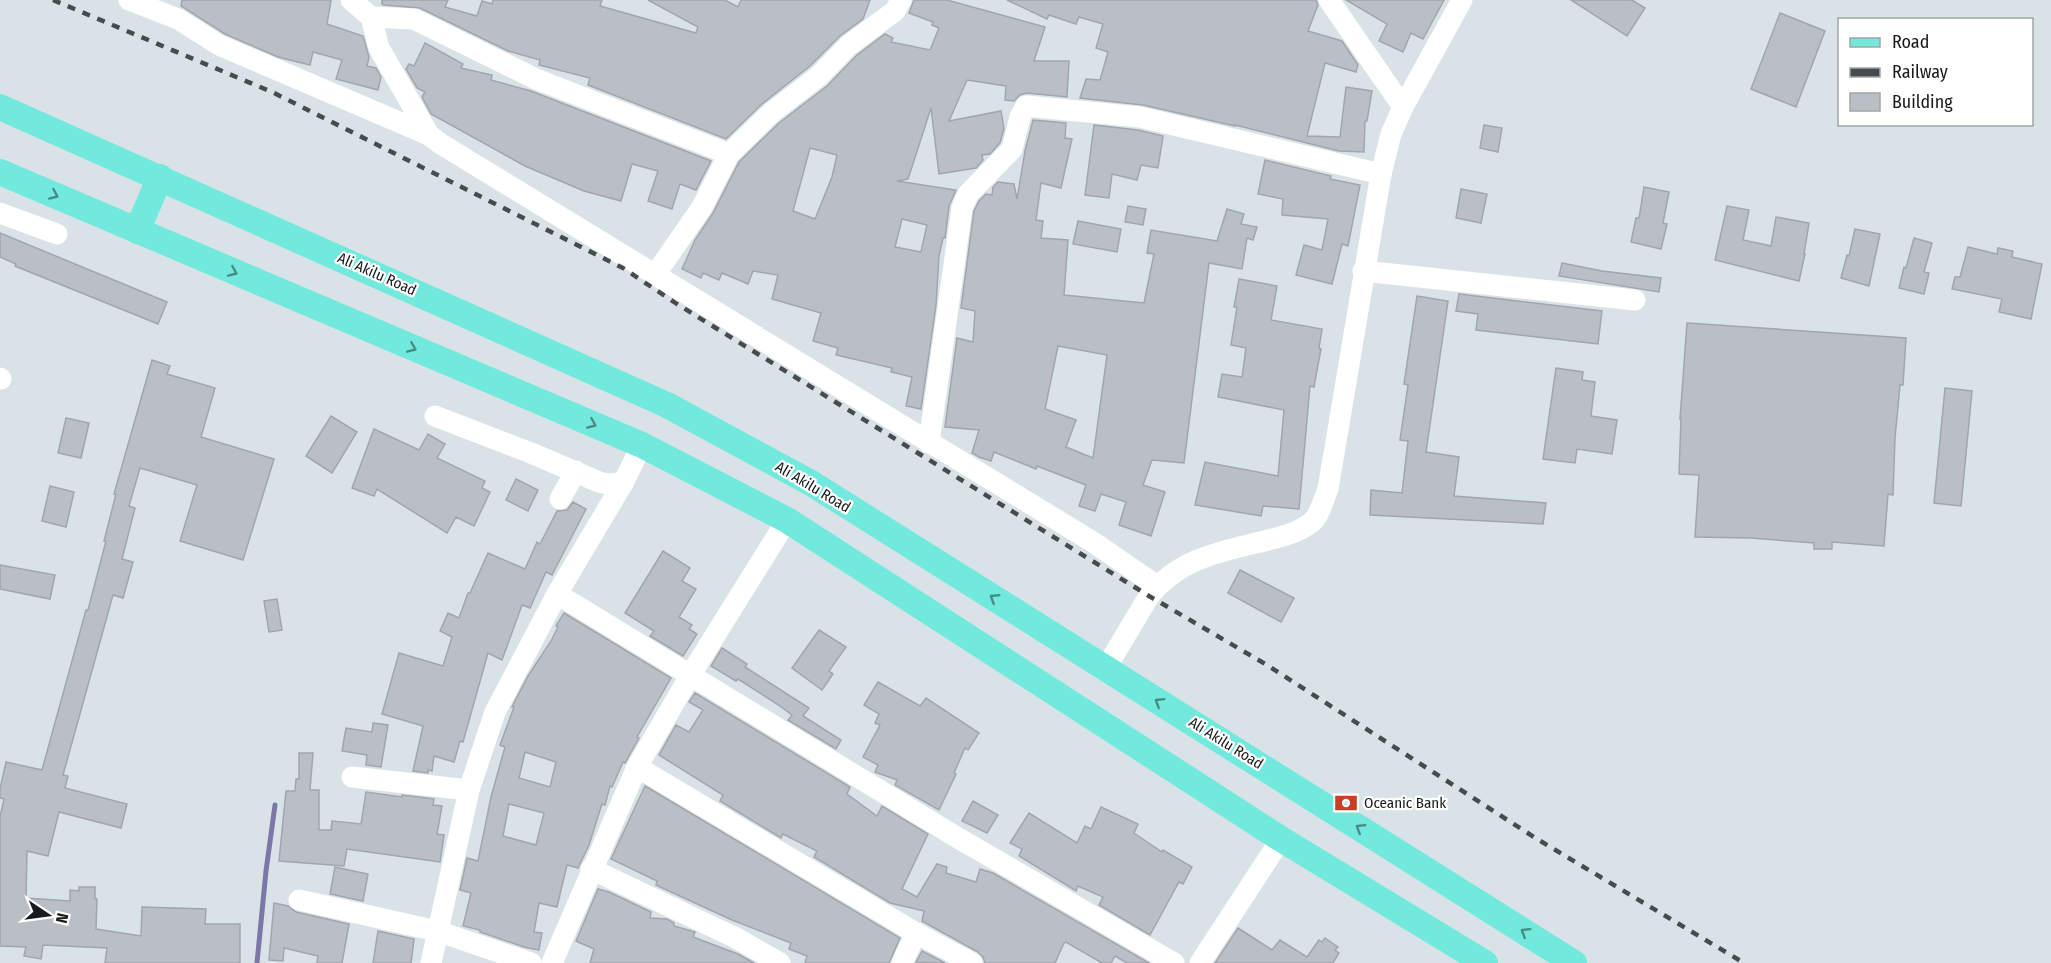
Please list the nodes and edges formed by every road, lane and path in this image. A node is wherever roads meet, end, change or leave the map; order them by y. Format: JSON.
{"nodes":[{"id":1,"x":129,"y":0,"type":"edge"},
{"id":2,"x":351,"y":0,"type":"edge"},
{"id":3,"x":901,"y":0,"type":"edge"},
{"id":4,"x":1329,"y":0,"type":"edge"},
{"id":5,"x":1462,"y":0,"type":"edge"},
{"id":6,"x":371,"y":16,"type":"junction"},
{"id":7,"x":0,"y":107,"type":"edge"},
{"id":8,"x":1403,"y":107,"type":"junction"},
{"id":9,"x":429,"y":135,"type":"junction"},
{"id":10,"x":729,"y":154,"type":"junction"},
{"id":11,"x":0,"y":172,"type":"edge"},
{"id":12,"x":1381,"y":174,"type":"junction"},
{"id":13,"x":160,"y":177,"type":"junction"},
{"id":14,"x":0,"y":213,"type":"edge"},
{"id":15,"x":137,"y":231,"type":"junction"},
{"id":16,"x":57,"y":234,"type":"dead end"},
{"id":17,"x":1364,"y":271,"type":"junction"},
{"id":18,"x":655,"y":275,"type":"junction"},
{"id":19,"x":1635,"y":300,"type":"dead end"},
{"id":20,"x":435,"y":416,"type":"dead end"},
{"id":21,"x":929,"y":443,"type":"junction"},
{"id":22,"x":642,"y":445,"type":"junction"},
{"id":23,"x":576,"y":471,"type":"junction"},
{"id":24,"x":623,"y":483,"type":"junction"},
{"id":25,"x":560,"y":499,"type":"dead end"},
{"id":26,"x":787,"y":520,"type":"junction"},
{"id":27,"x":1157,"y":586,"type":"junction"},
{"id":28,"x":557,"y":594,"type":"junction"},
{"id":29,"x":1106,"y":668,"type":"junction"},
{"id":30,"x":691,"y":674,"type":"junction"},
{"id":31,"x":637,"y":766,"type":"junction"},
{"id":32,"x":352,"y":777,"type":"dead end"},
{"id":33,"x":469,"y":790,"type":"junction"},
{"id":34,"x":1281,"y":839,"type":"junction"},
{"id":35,"x":591,"y":869,"type":"junction"},
{"id":36,"x":299,"y":900,"type":"dead end"},
{"id":37,"x":437,"y":931,"type":"junction"},
{"id":38,"x":916,"y":933,"type":"junction"},
{"id":39,"x":431,"y":963,"type":"edge"},
{"id":40,"x":531,"y":963,"type":"edge"},
{"id":41,"x":552,"y":963,"type":"edge"},
{"id":42,"x":780,"y":963,"type":"edge"},
{"id":43,"x":902,"y":963,"type":"edge"},
{"id":44,"x":972,"y":963,"type":"edge"},
{"id":45,"x":1174,"y":963,"type":"edge"},
{"id":46,"x":1200,"y":963,"type":"edge"},
{"id":47,"x":1485,"y":963,"type":"edge"},
{"id":48,"x":1574,"y":963,"type":"edge"}],
"edges":[{"from":1,"to":9,"type":"street"},
{"from":2,"to":6,"type":"street"},
{"from":3,"to":10,"type":"street"},
{"from":4,"to":8,"type":"street"},
{"from":5,"to":8,"type":"street"},
{"from":6,"to":9,"type":"street"},
{"from":6,"to":10,"type":"street"},
{"from":7,"to":13,"type":"main road","name":"Ali Akilu Road"},
{"from":8,"to":12,"type":"street"},
{"from":9,"to":18,"type":"street"},
{"from":10,"to":18,"type":"street"},
{"from":11,"to":15,"type":"main road","one_way":true},
{"from":12,"to":17,"type":"street"},
{"from":12,"to":21,"type":"street"},
{"from":13,"to":15,"type":"main road"},
{"from":29,"to":13,"type":"main road","name":"Ali Akilu Road","one_way":true},
{"from":14,"to":16,"type":"street"},
{"from":15,"to":22,"type":"main road","one_way":true},
{"from":17,"to":19,"type":"street"},
{"from":17,"to":27,"type":"street"},
{"from":18,"to":21,"type":"street"},
{"from":20,"to":23,"type":"street"},
{"from":21,"to":27,"type":"street"},
{"from":22,"to":24,"type":"street"},
{"from":22,"to":26,"type":"main road"},
{"from":23,"to":24,"type":"street"},
{"from":23,"to":25,"type":"street"},
{"from":24,"to":28,"type":"street"},
{"from":26,"to":30,"type":"street"},
{"from":26,"to":34,"type":"main road"},
{"from":27,"to":29,"type":"street"},
{"from":28,"to":30,"type":"street"},
{"from":28,"to":33,"type":"street"},
{"from":48,"to":29,"type":"main road","name":"Ali Akilu Road","one_way":true},
{"from":30,"to":31,"type":"street"},
{"from":30,"to":45,"type":"street"},
{"from":31,"to":35,"type":"street"},
{"from":31,"to":38,"type":"street"},
{"from":32,"to":33,"type":"street"},
{"from":33,"to":37,"type":"street"},
{"from":34,"to":46,"type":"street"},
{"from":34,"to":47,"type":"main road"},
{"from":35,"to":41,"type":"street"},
{"from":35,"to":42,"type":"street"},
{"from":36,"to":37,"type":"street"},
{"from":37,"to":39,"type":"street"},
{"from":37,"to":40,"type":"street"},
{"from":38,"to":43,"type":"street"},
{"from":38,"to":44,"type":"street"}]}
